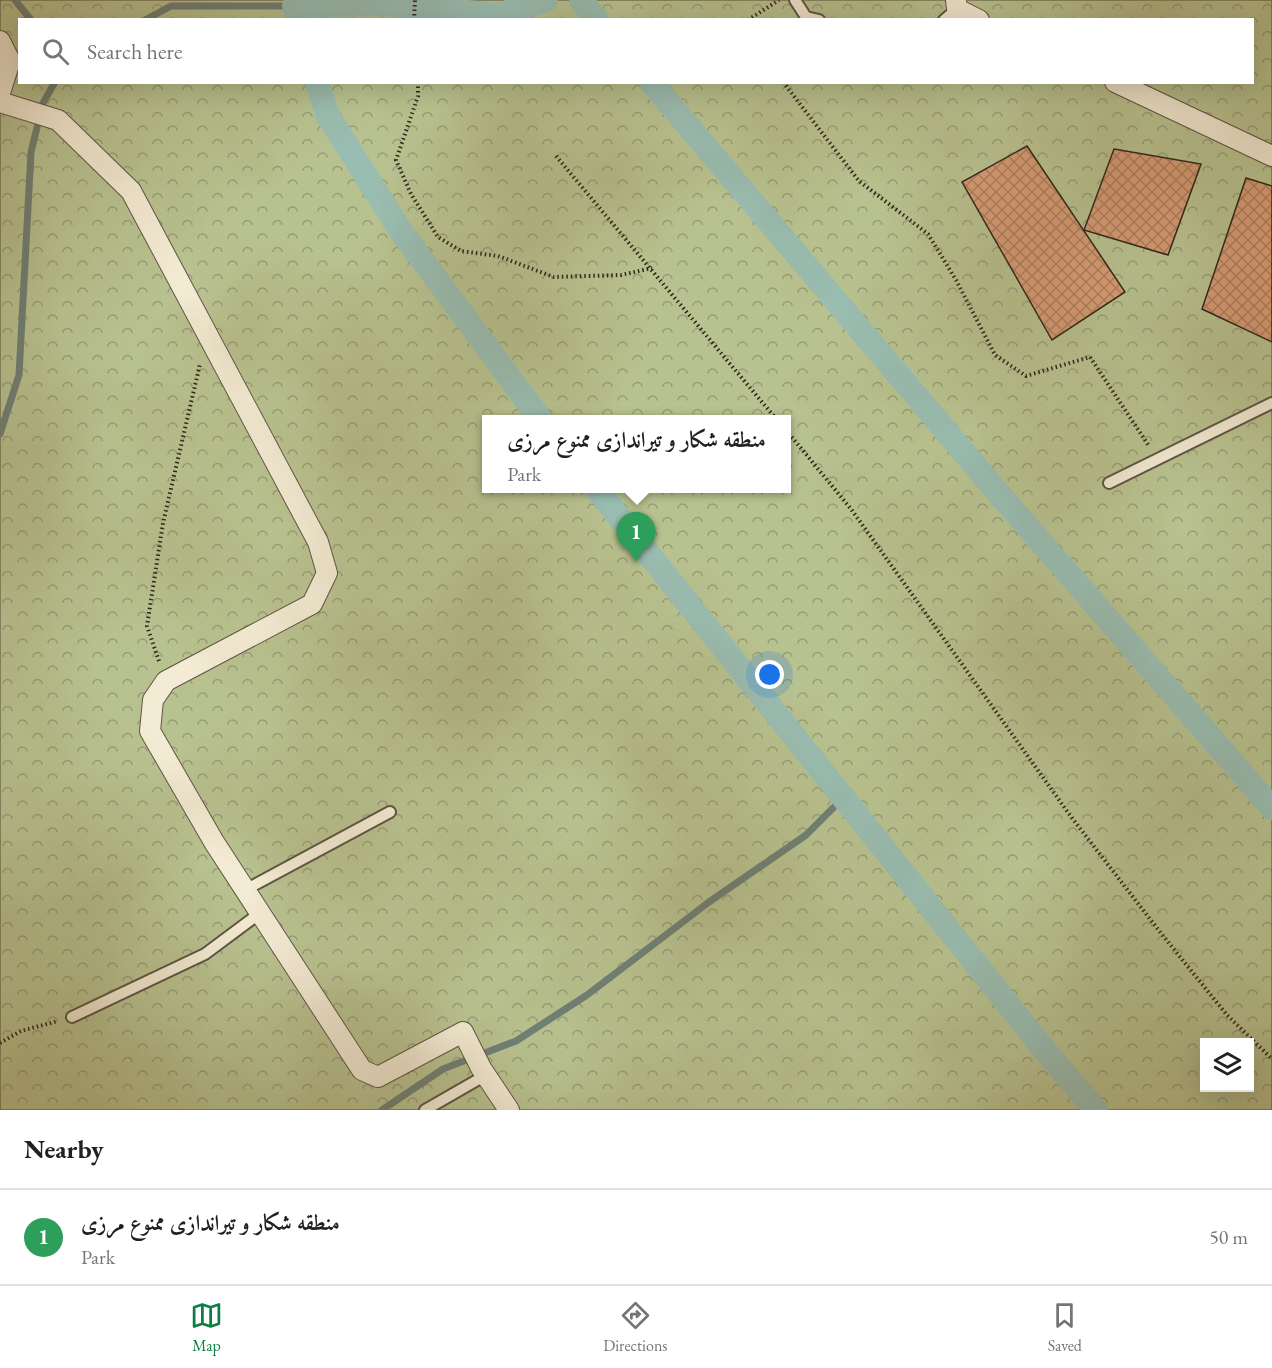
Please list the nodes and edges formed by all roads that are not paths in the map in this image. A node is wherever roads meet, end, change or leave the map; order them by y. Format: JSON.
{"nodes":[{"id":1,"x":795,"y":0,"type":"edge"},
{"id":2,"x":952,"y":10,"type":"edge"},
{"id":3,"x":810,"y":18,"type":"edge"},
{"id":4,"x":974,"y":18,"type":"edge"},
{"id":5,"x":0,"y":41,"type":"edge"},
{"id":6,"x":1119,"y":84,"type":"edge"},
{"id":7,"x":0,"y":93,"type":"edge"},
{"id":8,"x":0,"y":102,"type":"edge"},
{"id":9,"x":1272,"y":156,"type":"edge"},
{"id":10,"x":1272,"y":403,"type":"edge"},
{"id":11,"x":1109,"y":483,"type":"dead end"},
{"id":12,"x":390,"y":812,"type":"dead end"},
{"id":13,"x":245,"y":890,"type":"junction"},
{"id":14,"x":260,"y":913,"type":"junction"},
{"id":15,"x":72,"y":1017,"type":"road end"},
{"id":16,"x":484,"y":1071,"type":"junction"},
{"id":17,"x":425,"y":1110,"type":"edge"},
{"id":18,"x":509,"y":1110,"type":"edge"}],
"edges":[{"from":1,"to":3,"type":"lane"},
{"from":2,"to":4,"type":"street"},
{"from":5,"to":7,"type":"street"},
{"from":6,"to":9,"type":"street"},
{"from":8,"to":13,"type":"street"},
{"from":10,"to":11,"type":"lane"},
{"from":12,"to":13,"type":"lane"},
{"from":13,"to":14,"type":"street"},
{"from":14,"to":15,"type":"lane"},
{"from":14,"to":16,"type":"street"},
{"from":16,"to":17,"type":"lane"},
{"from":16,"to":18,"type":"street"}]}
